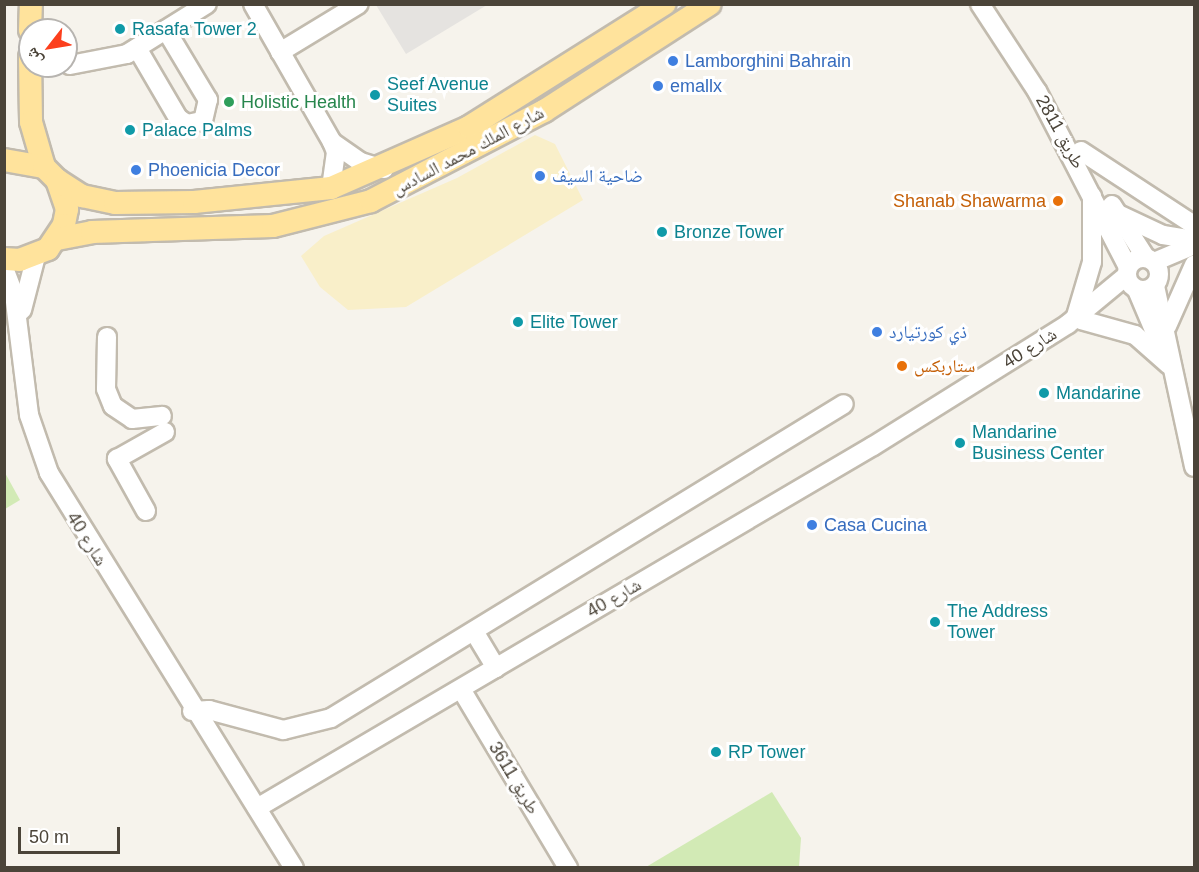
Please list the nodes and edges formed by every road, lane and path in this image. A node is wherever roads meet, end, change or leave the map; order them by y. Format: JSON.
{"nodes":[{"id":1,"x":207,"y":4,"type":"edge"},
{"id":2,"x":253,"y":4,"type":"edge"},
{"id":3,"x":359,"y":4,"type":"edge"},
{"id":4,"x":664,"y":4,"type":"edge"},
{"id":5,"x":710,"y":4,"type":"edge"},
{"id":6,"x":980,"y":4,"type":"edge"},
{"id":7,"x":994,"y":4,"type":"edge"},
{"id":8,"x":166,"y":30,"type":"junction"},
{"id":9,"x":137,"y":48,"type":"junction"},
{"id":10,"x":280,"y":52,"type":"junction"},
{"id":11,"x":78,"y":64,"type":"edge"},
{"id":12,"x":30,"y":78,"type":"edge"},
{"id":13,"x":332,"y":142,"type":"junction"},
{"id":14,"x":1081,"y":151,"type":"junction"},
{"id":15,"x":4,"y":160,"type":"edge"},
{"id":16,"x":384,"y":169,"type":"junction"},
{"id":17,"x":50,"y":173,"type":"junction"},
{"id":18,"x":331,"y":188,"type":"junction"},
{"id":19,"x":1091,"y":188,"type":"junction"},
{"id":20,"x":1117,"y":213,"type":"junction"},
{"id":21,"x":1194,"y":225,"type":"edge"},
{"id":22,"x":57,"y":239,"type":"junction"},
{"id":23,"x":1194,"y":240,"type":"edge"},
{"id":24,"x":1194,"y":245,"type":"edge"},
{"id":25,"x":1194,"y":253,"type":"edge"},
{"id":26,"x":36,"y":256,"type":"junction"},
{"id":27,"x":4,"y":259,"type":"edge"},
{"id":28,"x":1194,"y":265,"type":"edge"},
{"id":29,"x":4,"y":268,"type":"edge"},
{"id":30,"x":1153,"y":270,"type":"junction"},
{"id":31,"x":1131,"y":280,"type":"junction"},
{"id":32,"x":1075,"y":320,"type":"junction"},
{"id":33,"x":1165,"y":334,"type":"junction"},
{"id":34,"x":107,"y":337,"type":"dead end"},
{"id":35,"x":20,"y":351,"type":"junction"},
{"id":36,"x":1169,"y":366,"type":"junction"},
{"id":37,"x":844,"y":404,"type":"dead end"},
{"id":38,"x":1194,"y":467,"type":"edge"},
{"id":39,"x":146,"y":511,"type":"dead end"},
{"id":40,"x":475,"y":633,"type":"junction"},
{"id":41,"x":496,"y":668,"type":"junction"},
{"id":42,"x":461,"y":689,"type":"junction"},
{"id":43,"x":192,"y":711,"type":"junction"},
{"id":44,"x":257,"y":808,"type":"junction"},
{"id":45,"x":294,"y":867,"type":"edge"},
{"id":46,"x":568,"y":867,"type":"edge"}],
"edges":[{"from":1,"to":8,"type":"street"},
{"from":2,"to":10,"type":"street"},
{"from":3,"to":10,"type":"street"},
{"from":4,"to":16,"type":"main road","name":"شارع الملك محمد السادس"},
{"from":5,"to":22,"type":"main road","name":"شارع الملك محمد السادس"},
{"from":6,"to":19,"type":"street","name":"طريق 2811"},
{"from":7,"to":14,"type":"street","name":"طريق 2811"},
{"from":8,"to":9,"type":"street"},
{"from":8,"to":9,"type":"street"},
{"from":9,"to":11,"type":"street"},
{"from":10,"to":13,"type":"street"},
{"from":12,"to":17,"type":"main road"},
{"from":13,"to":16,"type":"street"},
{"from":13,"to":18,"type":"street"},
{"from":14,"to":20,"type":"street","name":"طريق 2811"},
{"from":14,"to":21,"type":"street"},
{"from":15,"to":17,"type":"main road"},
{"from":16,"to":18,"type":"main road","name":"شارع الملك محمد السادس"},
{"from":17,"to":18,"type":"main road","name":"شارع الملك محمد السادس"},
{"from":17,"to":22,"type":"main road"},
{"from":19,"to":31,"type":"street","name":"طريق 2811"},
{"from":19,"to":32,"type":"street"},
{"from":20,"to":23,"type":"street"},
{"from":20,"to":30,"type":"street","name":"طريق 2811"},
{"from":22,"to":26,"type":"main road"},
{"from":24,"to":30,"type":"street"},
{"from":25,"to":30,"type":"street"},
{"from":26,"to":27,"type":"main road"},
{"from":26,"to":35,"type":"street","name":"شارع 40"},
{"from":28,"to":33,"type":"street"},
{"from":29,"to":35,"type":"street","name":"شارع 40"},
{"from":30,"to":31,"type":"street"},
{"from":30,"to":31,"type":"street"},
{"from":30,"to":33,"type":"street"},
{"from":31,"to":32,"type":"street","name":"شارع 40"},
{"from":31,"to":36,"type":"street","name":"طريق 2811"},
{"from":32,"to":36,"type":"street"},
{"from":32,"to":41,"type":"street","name":"شارع 40"},
{"from":33,"to":36,"type":"street"},
{"from":34,"to":39,"type":"street"},
{"from":35,"to":43,"type":"street","name":"شارع 40"},
{"from":36,"to":38,"type":"street"},
{"from":37,"to":40,"type":"street"},
{"from":40,"to":41,"type":"street"},
{"from":40,"to":43,"type":"street"},
{"from":41,"to":42,"type":"street","name":"شارع 40"},
{"from":42,"to":44,"type":"street","name":"شارع 40"},
{"from":42,"to":46,"type":"street","name":"طريق 3611"},
{"from":43,"to":44,"type":"street","name":"شارع 40"},
{"from":44,"to":45,"type":"street"}]}
